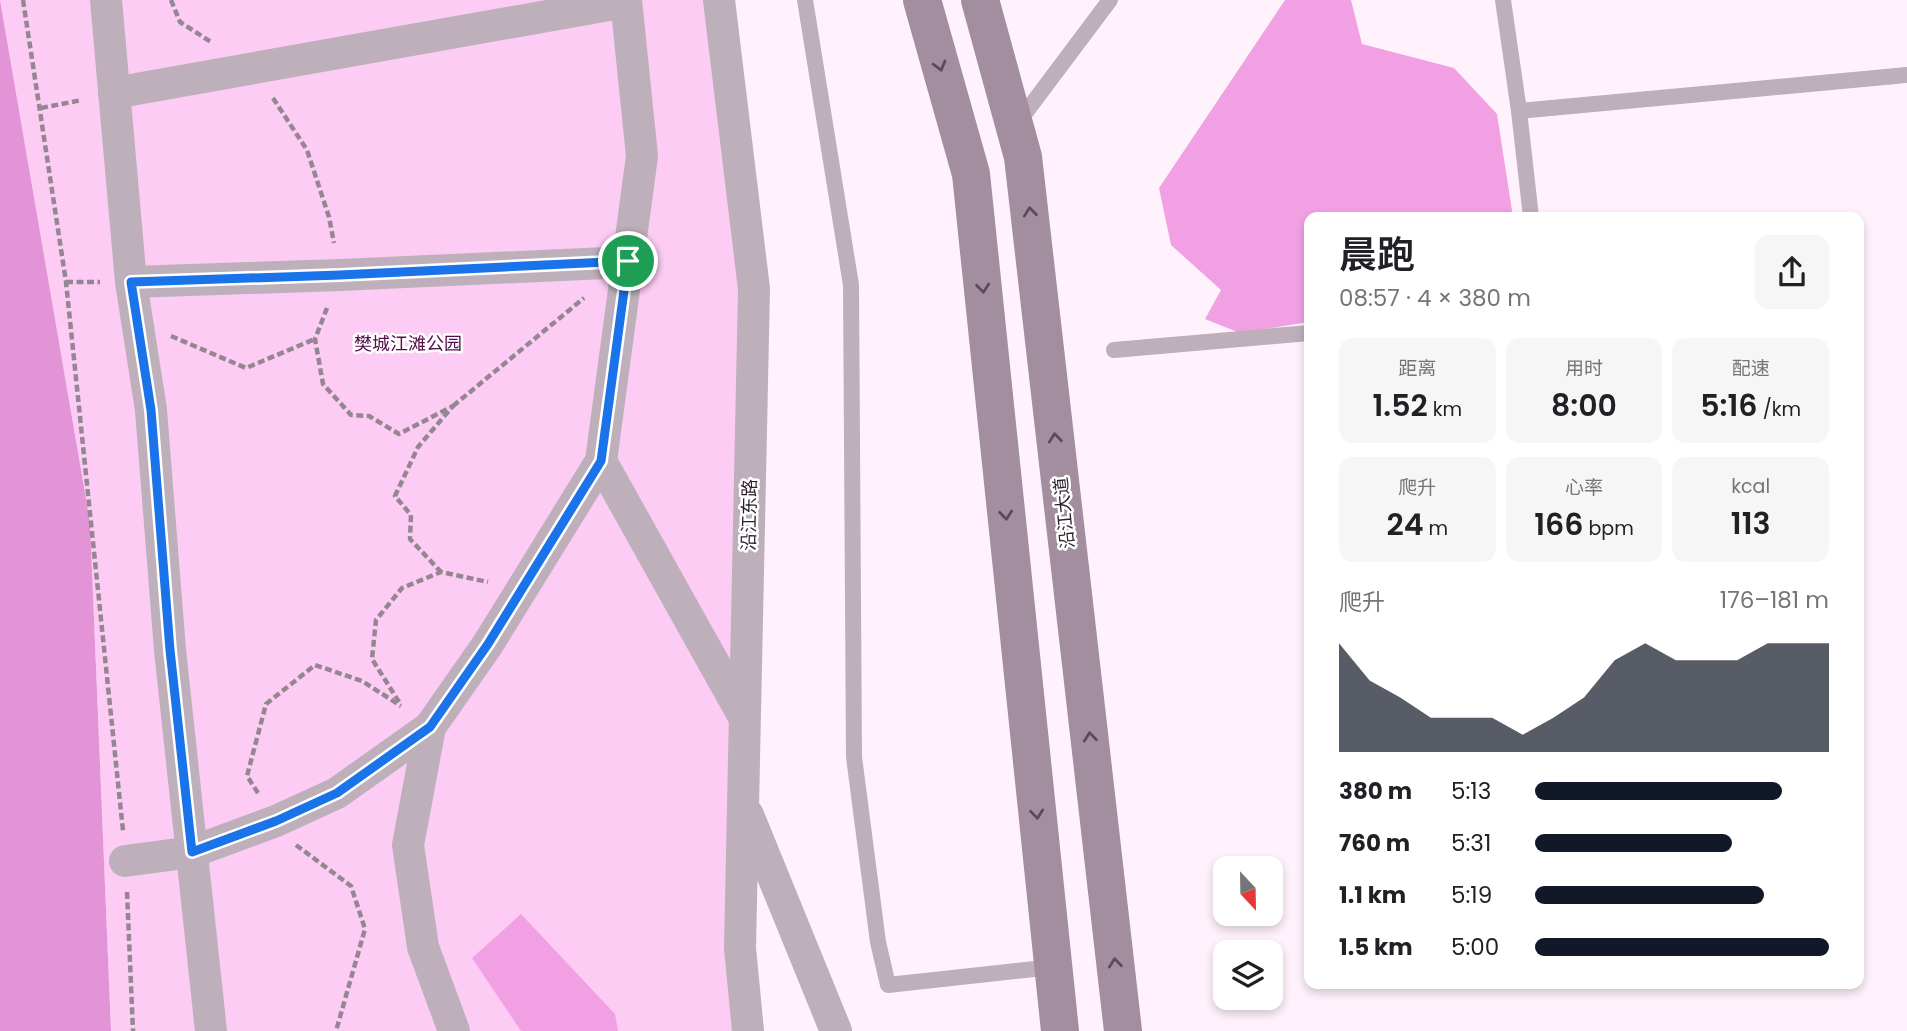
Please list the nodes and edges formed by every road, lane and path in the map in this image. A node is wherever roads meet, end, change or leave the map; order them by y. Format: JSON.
{"nodes":[{"id":1,"x":23,"y":0,"type":"edge"},
{"id":2,"x":106,"y":0,"type":"edge"},
{"id":3,"x":171,"y":0,"type":"edge"},
{"id":4,"x":719,"y":0,"type":"edge"},
{"id":5,"x":805,"y":0,"type":"edge"},
{"id":6,"x":922,"y":0,"type":"edge"},
{"id":7,"x":980,"y":0,"type":"edge"},
{"id":8,"x":1110,"y":0,"type":"edge"},
{"id":9,"x":1503,"y":0,"type":"edge"},
{"id":10,"x":626,"y":1,"type":"edge"},
{"id":11,"x":253,"y":68,"type":"junction"},
{"id":12,"x":1907,"y":75,"type":"edge"},
{"id":13,"x":114,"y":93,"type":"junction"},
{"id":14,"x":41,"y":108,"type":"junction"},
{"id":15,"x":1519,"y":111,"type":"junction"},
{"id":16,"x":1016,"y":127,"type":"junction"},
{"id":17,"x":1530,"y":212,"type":"edge"},
{"id":18,"x":628,"y":261,"type":"junction"},
{"id":19,"x":340,"y":275,"type":"junction"},
{"id":20,"x":131,"y":282,"type":"junction"},
{"id":21,"x":587,"y":296,"type":"dead end"},
{"id":22,"x":164,"y":333,"type":"dead end"},
{"id":23,"x":1304,"y":334,"type":"edge"},
{"id":24,"x":315,"y":339,"type":"junction"},
{"id":25,"x":1114,"y":350,"type":"dead end"},
{"id":26,"x":453,"y":407,"type":"junction"},
{"id":27,"x":601,"y":461,"type":"junction"},
{"id":28,"x":441,"y":572,"type":"junction"},
{"id":29,"x":522,"y":589,"type":"junction"},
{"id":30,"x":745,"y":718,"type":"junction"},
{"id":31,"x":430,"y":727,"type":"junction"},
{"id":32,"x":743,"y":803,"type":"junction"},
{"id":33,"x":192,"y":852,"type":"junction"},
{"id":34,"x":125,"y":861,"type":"junction"},
{"id":35,"x":1053,"y":967,"type":"junction"},
{"id":36,"x":133,"y":1031,"type":"edge"},
{"id":37,"x":211,"y":1031,"type":"edge"},
{"id":38,"x":454,"y":1031,"type":"edge"},
{"id":39,"x":748,"y":1031,"type":"edge"},
{"id":40,"x":836,"y":1031,"type":"edge"},
{"id":41,"x":1060,"y":1031,"type":"edge"},
{"id":42,"x":1123,"y":1031,"type":"edge"}],
"edges":[{"from":1,"to":14,"type":"path"},
{"from":2,"to":13,"type":"street"},
{"from":3,"to":11,"type":"path"},
{"from":4,"to":30,"type":"street","name":"沿江东路"},
{"from":5,"to":35,"type":"lane"},
{"from":6,"to":35,"type":"main road","one_way":true},
{"from":7,"to":16,"type":"main road","name":"沿江大道"},
{"from":8,"to":16,"type":"lane"},
{"from":9,"to":15,"type":"lane"},
{"from":10,"to":11,"type":"street"},
{"from":10,"to":18,"type":"street"},
{"from":11,"to":13,"type":"street"},
{"from":11,"to":19,"type":"path"},
{"from":12,"to":15,"type":"lane"},
{"from":13,"to":14,"type":"path"},
{"from":13,"to":20,"type":"street"},
{"from":14,"to":34,"type":"path"},
{"from":15,"to":17,"type":"lane"},
{"from":42,"to":16,"type":"main road","name":"沿江大道","one_way":true},
{"from":18,"to":19,"type":"street"},
{"from":18,"to":27,"type":"street"},
{"from":19,"to":20,"type":"street"},
{"from":19,"to":24,"type":"path"},
{"from":20,"to":33,"type":"street"},
{"from":21,"to":26,"type":"path"},
{"from":22,"to":24,"type":"path"},
{"from":23,"to":25,"type":"lane"},
{"from":24,"to":26,"type":"path"},
{"from":26,"to":28,"type":"path"},
{"from":27,"to":29,"type":"street"},
{"from":27,"to":30,"type":"street"},
{"from":28,"to":29,"type":"path"},
{"from":28,"to":31,"type":"path"},
{"from":29,"to":31,"type":"street"},
{"from":30,"to":32,"type":"street","name":"沿江东路"},
{"from":31,"to":33,"type":"street"},
{"from":31,"to":38,"type":"street"},
{"from":32,"to":39,"type":"street","name":"沿江东路"},
{"from":32,"to":40,"type":"street"},
{"from":33,"to":34,"type":"street"},
{"from":33,"to":37,"type":"street"},
{"from":34,"to":36,"type":"path"},
{"from":35,"to":41,"type":"main road"}]}
